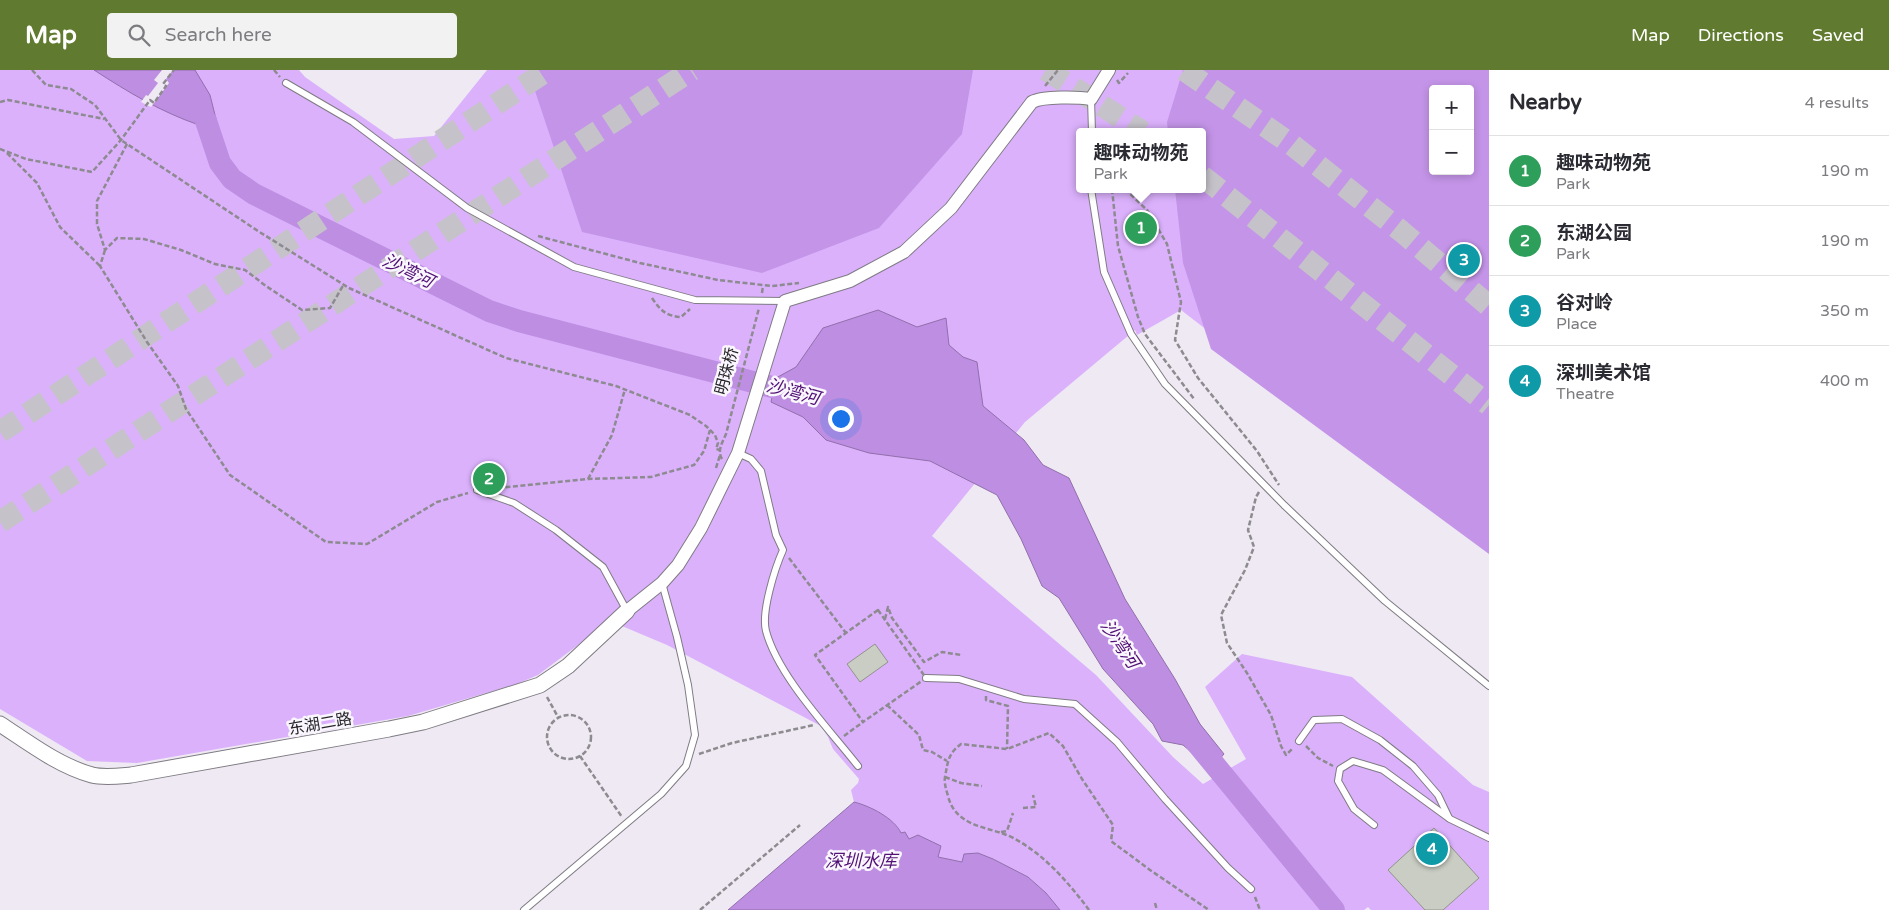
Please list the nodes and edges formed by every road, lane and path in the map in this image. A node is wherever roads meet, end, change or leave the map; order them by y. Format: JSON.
{"nodes":[{"id":1,"x":32,"y":70,"type":"edge"},
{"id":2,"x":174,"y":70,"type":"edge"},
{"id":3,"x":1109,"y":70,"type":"edge"},
{"id":4,"x":1128,"y":73,"type":"dead end"},
{"id":5,"x":286,"y":83,"type":"dead end"},
{"id":6,"x":1119,"y":83,"type":"dead end"},
{"id":7,"x":1091,"y":99,"type":"junction"},
{"id":8,"x":0,"y":102,"type":"edge"},
{"id":9,"x":105,"y":119,"type":"junction"},
{"id":10,"x":1092,"y":128,"type":"edge"},
{"id":11,"x":121,"y":140,"type":"junction"},
{"id":12,"x":127,"y":144,"type":"junction"},
{"id":13,"x":0,"y":148,"type":"edge"},
{"id":14,"x":5,"y":151,"type":"junction"},
{"id":15,"x":1092,"y":193,"type":"edge"},
{"id":16,"x":1112,"y":193,"type":"edge"},
{"id":17,"x":1130,"y":193,"type":"edge"},
{"id":18,"x":532,"y":234,"type":"dead end"},
{"id":19,"x":105,"y":250,"type":"junction"},
{"id":20,"x":100,"y":266,"type":"junction"},
{"id":21,"x":800,"y":283,"type":"dead end"},
{"id":22,"x":344,"y":284,"type":"junction"},
{"id":23,"x":648,"y":287,"type":"junction"},
{"id":24,"x":697,"y":300,"type":"junction"},
{"id":25,"x":785,"y":301,"type":"junction"},
{"id":26,"x":757,"y":316,"type":"dead end"},
{"id":27,"x":625,"y":389,"type":"junction"},
{"id":28,"x":1197,"y":403,"type":"dead end"},
{"id":29,"x":710,"y":430,"type":"junction"},
{"id":30,"x":720,"y":450,"type":"junction"},
{"id":31,"x":738,"y":453,"type":"junction"},
{"id":32,"x":724,"y":462,"type":"dead end"},
{"id":33,"x":588,"y":479,"type":"junction"},
{"id":34,"x":1264,"y":484,"type":"junction"},
{"id":35,"x":477,"y":490,"type":"junction"},
{"id":36,"x":1282,"y":491,"type":"dead end"},
{"id":37,"x":782,"y":550,"type":"junction"},
{"id":38,"x":662,"y":583,"type":"junction"},
{"id":39,"x":627,"y":610,"type":"junction"},
{"id":40,"x":885,"y":619,"type":"junction"},
{"id":41,"x":846,"y":633,"type":"junction"},
{"id":42,"x":960,"y":656,"type":"dead end"},
{"id":43,"x":924,"y":662,"type":"junction"},
{"id":44,"x":918,"y":666,"type":"junction"},
{"id":45,"x":926,"y":678,"type":"junction"},
{"id":46,"x":540,"y":684,"type":"junction"},
{"id":47,"x":1489,"y":686,"type":"edge"},
{"id":48,"x":986,"y":700,"type":"dead end"},
{"id":49,"x":887,"y":705,"type":"junction"},
{"id":50,"x":558,"y":717,"type":"junction"},
{"id":51,"x":823,"y":722,"type":"junction"},
{"id":52,"x":863,"y":722,"type":"junction"},
{"id":53,"x":0,"y":724,"type":"edge"},
{"id":54,"x":838,"y":741,"type":"junction"},
{"id":55,"x":1299,"y":741,"type":"junction"},
{"id":56,"x":1007,"y":749,"type":"junction"},
{"id":57,"x":580,"y":756,"type":"junction"},
{"id":58,"x":688,"y":759,"type":"junction"},
{"id":59,"x":948,"y":761,"type":"junction"},
{"id":60,"x":858,"y":766,"type":"dead end"},
{"id":61,"x":1340,"y":770,"type":"junction"},
{"id":62,"x":945,"y":777,"type":"junction"},
{"id":63,"x":982,"y":786,"type":"dead end"},
{"id":64,"x":1033,"y":795,"type":"dead end"},
{"id":65,"x":1023,"y":808,"type":"dead end"},
{"id":66,"x":1013,"y":813,"type":"dead end"},
{"id":67,"x":1450,"y":819,"type":"junction"},
{"id":68,"x":626,"y":823,"type":"junction"},
{"id":69,"x":800,"y":825,"type":"dead end"},
{"id":70,"x":1374,"y":825,"type":"dead end"},
{"id":71,"x":1000,"y":833,"type":"junction"},
{"id":72,"x":1489,"y":838,"type":"edge"},
{"id":73,"x":1251,"y":889,"type":"joint"},
{"id":74,"x":1155,"y":903,"type":"dead end"},
{"id":75,"x":524,"y":910,"type":"edge"},
{"id":76,"x":700,"y":910,"type":"edge"},
{"id":77,"x":1089,"y":910,"type":"edge"},
{"id":78,"x":1157,"y":910,"type":"edge"},
{"id":79,"x":1209,"y":910,"type":"edge"},
{"id":80,"x":1260,"y":910,"type":"edge"}],
"edges":[{"from":1,"to":9,"type":"path"},
{"from":2,"to":11,"type":"path"},
{"from":3,"to":7,"type":"street"},
{"from":4,"to":6,"type":"path"},
{"from":5,"to":23,"type":"lane"},
{"from":7,"to":10,"type":"lane"},
{"from":7,"to":25,"type":"street"},
{"from":8,"to":9,"type":"path"},
{"from":9,"to":11,"type":"path"},
{"from":11,"to":12,"type":"path"},
{"from":11,"to":14,"type":"path"},
{"from":12,"to":19,"type":"path"},
{"from":12,"to":22,"type":"path"},
{"from":13,"to":14,"type":"path"},
{"from":14,"to":20,"type":"path"},
{"from":15,"to":34,"type":"lane"},
{"from":16,"to":28,"type":"path"},
{"from":17,"to":36,"type":"path"},
{"from":18,"to":21,"type":"path"},
{"from":19,"to":20,"type":"path"},
{"from":19,"to":22,"type":"path"},
{"from":20,"to":35,"type":"path"},
{"from":22,"to":27,"type":"path"},
{"from":23,"to":24,"type":"lane"},
{"from":23,"to":24,"type":"path"},
{"from":24,"to":25,"type":"lane"},
{"from":25,"to":31,"type":"street"},
{"from":26,"to":30,"type":"path","name":"明珠桥"},
{"from":27,"to":29,"type":"path"},
{"from":27,"to":33,"type":"path"},
{"from":29,"to":30,"type":"path"},
{"from":29,"to":33,"type":"path"},
{"from":30,"to":32,"type":"path"},
{"from":31,"to":37,"type":"lane"},
{"from":31,"to":38,"type":"street"},
{"from":33,"to":35,"type":"path"},
{"from":34,"to":47,"type":"lane"},
{"from":34,"to":55,"type":"path"},
{"from":35,"to":39,"type":"lane"},
{"from":37,"to":41,"type":"path"},
{"from":37,"to":51,"type":"lane"},
{"from":38,"to":39,"type":"street"},
{"from":38,"to":58,"type":"lane"},
{"from":39,"to":46,"type":"street","name":"东湖二路"},
{"from":40,"to":41,"type":"path"},
{"from":40,"to":43,"type":"path"},
{"from":40,"to":44,"type":"path"},
{"from":41,"to":52,"type":"path"},
{"from":42,"to":43,"type":"path"},
{"from":43,"to":44,"type":"path"},
{"from":44,"to":45,"type":"path"},
{"from":45,"to":49,"type":"path"},
{"from":45,"to":73,"type":"lane"},
{"from":46,"to":50,"type":"path"},
{"from":46,"to":53,"type":"street","name":"东湖二路"},
{"from":48,"to":56,"type":"path"},
{"from":49,"to":52,"type":"path"},
{"from":49,"to":59,"type":"path"},
{"from":50,"to":57,"type":"path"},
{"from":50,"to":57,"type":"path"},
{"from":51,"to":54,"type":"lane"},
{"from":51,"to":58,"type":"path"},
{"from":52,"to":54,"type":"path"},
{"from":54,"to":60,"type":"lane"},
{"from":55,"to":61,"type":"path"},
{"from":55,"to":67,"type":"lane"},
{"from":56,"to":59,"type":"path"},
{"from":56,"to":79,"type":"path"},
{"from":57,"to":68,"type":"path"},
{"from":58,"to":68,"type":"lane"},
{"from":59,"to":62,"type":"path"},
{"from":61,"to":67,"type":"lane"},
{"from":61,"to":70,"type":"lane"},
{"from":62,"to":63,"type":"path"},
{"from":62,"to":71,"type":"path"},
{"from":64,"to":65,"type":"path"},
{"from":66,"to":71,"type":"path"},
{"from":67,"to":72,"type":"lane"},
{"from":68,"to":75,"type":"lane"},
{"from":69,"to":76,"type":"path"},
{"from":71,"to":77,"type":"path"},
{"from":73,"to":80,"type":"path"},
{"from":74,"to":78,"type":"path"}]}
